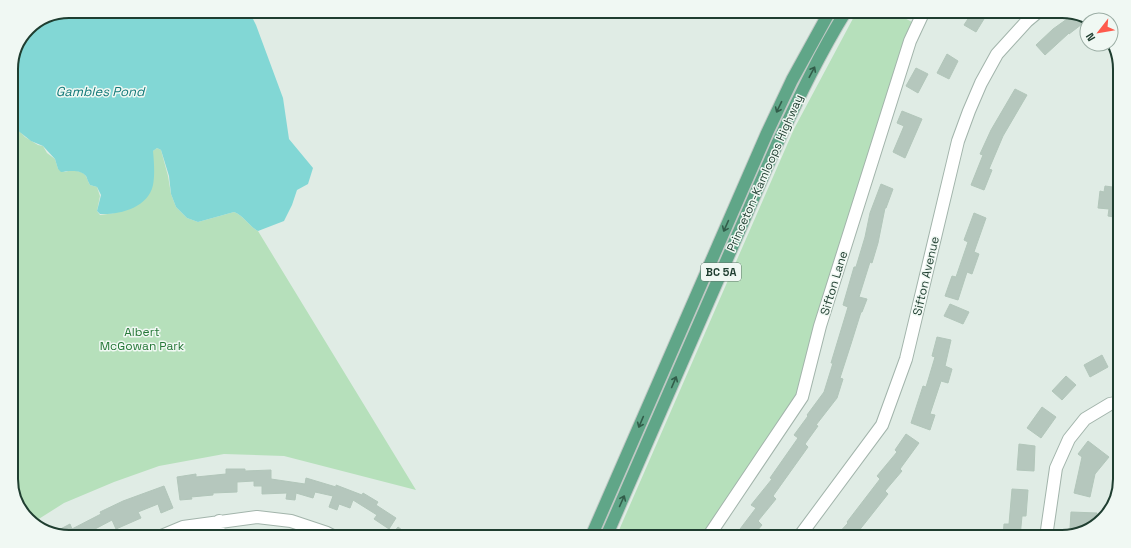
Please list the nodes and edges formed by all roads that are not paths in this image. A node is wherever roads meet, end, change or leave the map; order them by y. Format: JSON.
{"nodes":[{"id":1,"x":826,"y":18,"type":"edge"},
{"id":2,"x":842,"y":18,"type":"edge"},
{"id":3,"x":921,"y":18,"type":"edge"},
{"id":4,"x":1031,"y":18,"type":"edge"},
{"id":5,"x":1113,"y":403,"type":"edge"},
{"id":6,"x":219,"y":521,"type":"junction"},
{"id":7,"x":176,"y":530,"type":"edge"},
{"id":8,"x":218,"y":530,"type":"edge"},
{"id":9,"x":318,"y":530,"type":"edge"},
{"id":10,"x":594,"y":530,"type":"edge"},
{"id":11,"x":609,"y":530,"type":"edge"},
{"id":12,"x":713,"y":530,"type":"edge"},
{"id":13,"x":804,"y":530,"type":"edge"},
{"id":14,"x":1047,"y":530,"type":"edge"}],
"edges":[{"from":1,"to":10,"type":"main road","name":"Princeton-Kamloops Highway","number":"BC 5A","one_way":true},
{"from":11,"to":2,"type":"main road","name":"Princeton-Kamloops Highway","number":"BC 5A","one_way":true},
{"from":3,"to":12,"type":"street","name":"Sifton Lane"},
{"from":4,"to":13,"type":"street","name":"Sifton Avenue"},
{"from":5,"to":14,"type":"street"},
{"from":6,"to":7,"type":"street"},
{"from":6,"to":8,"type":"street"},
{"from":6,"to":9,"type":"street"}]}
